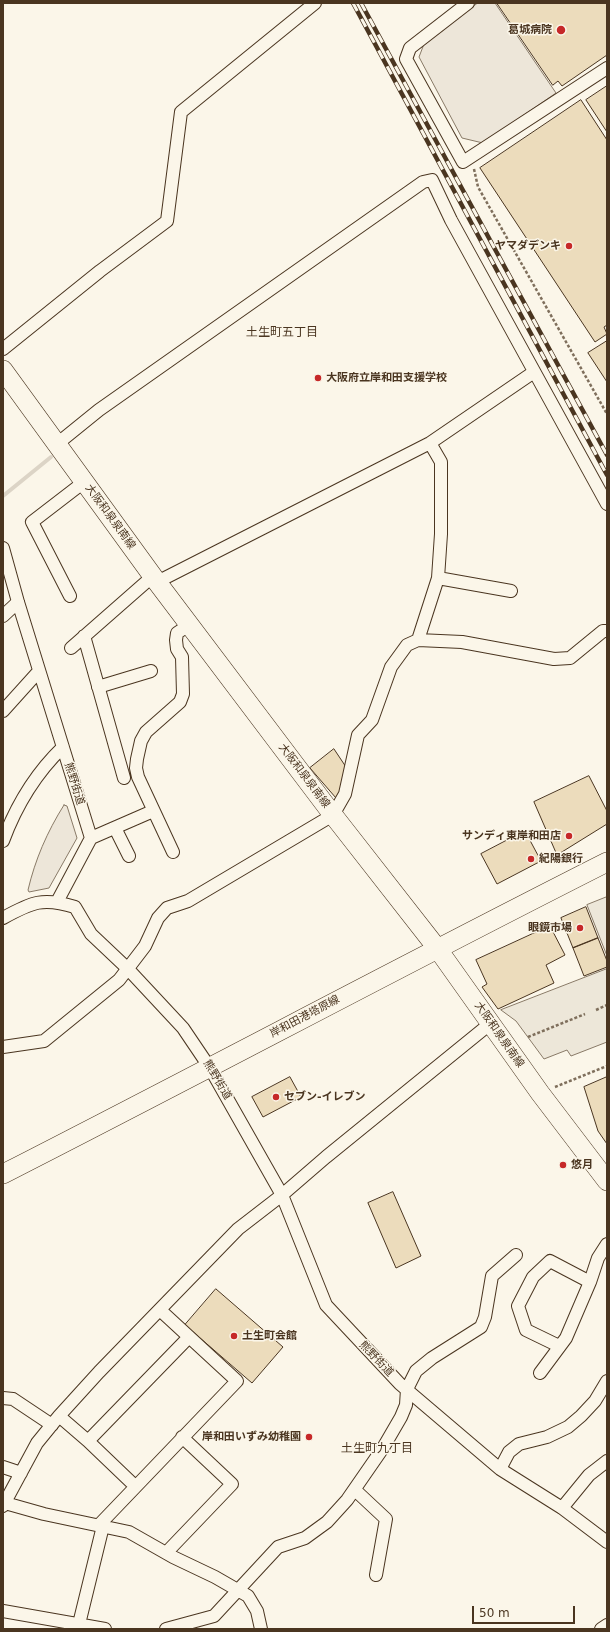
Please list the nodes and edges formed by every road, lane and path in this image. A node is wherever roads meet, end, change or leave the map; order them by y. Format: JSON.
{"nodes":[{"id":1,"x":315,"y":3,"type":"edge"},
{"id":2,"x":468,"y":3,"type":"edge"},
{"id":3,"x":607,"y":68,"type":"edge"},
{"id":4,"x":470,"y":159,"type":"junction"},
{"id":5,"x":3,"y":349,"type":"edge"},
{"id":6,"x":534,"y":372,"type":"junction"},
{"id":7,"x":5,"y":378,"type":"edge"},
{"id":8,"x":607,"y":414,"type":"edge"},
{"id":9,"x":430,"y":443,"type":"junction"},
{"id":10,"x":57,"y":444,"type":"junction"},
{"id":11,"x":84,"y":482,"type":"junction"},
{"id":12,"x":607,"y":504,"type":"edge"},
{"id":13,"x":3,"y":548,"type":"edge"},
{"id":14,"x":438,"y":578,"type":"junction"},
{"id":15,"x":155,"y":579,"type":"junction"},
{"id":16,"x":511,"y":591,"type":"dead end"},
{"id":17,"x":70,"y":596,"type":"dead end"},
{"id":18,"x":18,"y":602,"type":"junction"},
{"id":19,"x":3,"y":616,"type":"edge"},
{"id":20,"x":189,"y":625,"type":"junction"},
{"id":21,"x":607,"y":631,"type":"edge"},
{"id":22,"x":84,"y":636,"type":"junction"},
{"id":23,"x":418,"y":640,"type":"junction"},
{"id":24,"x":71,"y":648,"type":"dead end"},
{"id":25,"x":39,"y":671,"type":"junction"},
{"id":26,"x":150,"y":671,"type":"dead end"},
{"id":27,"x":98,"y":687,"type":"junction"},
{"id":28,"x":3,"y":711,"type":"edge"},
{"id":29,"x":63,"y":747,"type":"junction"},
{"id":30,"x":124,"y":778,"type":"dead end"},
{"id":31,"x":153,"y":811,"type":"junction"},
{"id":32,"x":333,"y":815,"type":"junction"},
{"id":33,"x":115,"y":828,"type":"junction"},
{"id":34,"x":91,"y":838,"type":"junction"},
{"id":35,"x":3,"y":841,"type":"edge"},
{"id":36,"x":174,"y":852,"type":"dead end"},
{"id":37,"x":129,"y":856,"type":"dead end"},
{"id":38,"x":607,"y":862,"type":"edge"},
{"id":39,"x":57,"y":902,"type":"junction"},
{"id":40,"x":3,"y":918,"type":"edge"},
{"id":41,"x":437,"y":948,"type":"junction"},
{"id":42,"x":128,"y":969,"type":"junction"},
{"id":43,"x":607,"y":1005,"type":"edge"},
{"id":44,"x":596,"y":1010,"type":"dead end"},
{"id":45,"x":585,"y":1014,"type":"dead end"},
{"id":46,"x":491,"y":1023,"type":"junction"},
{"id":47,"x":528,"y":1037,"type":"dead end"},
{"id":48,"x":3,"y":1047,"type":"edge"},
{"id":49,"x":607,"y":1066,"type":"edge"},
{"id":50,"x":210,"y":1068,"type":"junction"},
{"id":51,"x":540,"y":1093,"type":"junction"},
{"id":52,"x":3,"y":1174,"type":"edge"},
{"id":53,"x":607,"y":1181,"type":"edge"},
{"id":54,"x":282,"y":1195,"type":"junction"},
{"id":55,"x":607,"y":1244,"type":"edge"},
{"id":56,"x":516,"y":1255,"type":"dead end"},
{"id":57,"x":590,"y":1282,"type":"junction"},
{"id":58,"x":160,"y":1310,"type":"junction"},
{"id":59,"x":189,"y":1337,"type":"junction"},
{"id":60,"x":559,"y":1346,"type":"junction"},
{"id":61,"x":540,"y":1374,"type":"dead end"},
{"id":62,"x":607,"y":1381,"type":"edge"},
{"id":63,"x":407,"y":1389,"type":"junction"},
{"id":64,"x":3,"y":1398,"type":"edge"},
{"id":65,"x":55,"y":1420,"type":"junction"},
{"id":66,"x":182,"y":1437,"type":"junction"},
{"id":67,"x":88,"y":1441,"type":"junction"},
{"id":68,"x":607,"y":1461,"type":"edge"},
{"id":69,"x":3,"y":1467,"type":"edge"},
{"id":70,"x":500,"y":1469,"type":"junction"},
{"id":71,"x":21,"y":1473,"type":"junction"},
{"id":72,"x":135,"y":1486,"type":"junction"},
{"id":73,"x":354,"y":1490,"type":"junction"},
{"id":74,"x":4,"y":1504,"type":"edge"},
{"id":75,"x":562,"y":1508,"type":"junction"},
{"id":76,"x":101,"y":1526,"type":"junction"},
{"id":77,"x":607,"y":1542,"type":"edge"},
{"id":78,"x":166,"y":1553,"type":"junction"},
{"id":79,"x":376,"y":1575,"type":"dead end"},
{"id":80,"x":238,"y":1590,"type":"junction"},
{"id":81,"x":3,"y":1611,"type":"edge"},
{"id":82,"x":79,"y":1624,"type":"junction"},
{"id":83,"x":607,"y":1625,"type":"edge"},
{"id":84,"x":103,"y":1629,"type":"edge"},
{"id":85,"x":166,"y":1629,"type":"edge"},
{"id":86,"x":261,"y":1629,"type":"edge"},
{"id":87,"x":601,"y":1629,"type":"edge"}],
"edges":[{"from":1,"to":5,"type":"street"},
{"from":2,"to":4,"type":"street"},
{"from":3,"to":4,"type":"street"},
{"from":4,"to":8,"type":"path"},
{"from":6,"to":9,"type":"street"},
{"from":6,"to":10,"type":"street"},
{"from":6,"to":12,"type":"street"},
{"from":7,"to":10,"type":"main road","name":"大阪和泉泉南線"},
{"from":9,"to":14,"type":"street"},
{"from":9,"to":15,"type":"street"},
{"from":10,"to":11,"type":"main road","name":"大阪和泉泉南線"},
{"from":11,"to":15,"type":"main road","name":"大阪和泉泉南線"},
{"from":11,"to":17,"type":"street"},
{"from":13,"to":18,"type":"street","name":"熊野街道"},
{"from":14,"to":16,"type":"street"},
{"from":14,"to":23,"type":"street"},
{"from":15,"to":20,"type":"main road","name":"大阪和泉泉南線"},
{"from":15,"to":22,"type":"street"},
{"from":18,"to":19,"type":"street"},
{"from":18,"to":25,"type":"street","name":"熊野街道"},
{"from":20,"to":31,"type":"street"},
{"from":20,"to":32,"type":"main road","name":"大阪和泉泉南線"},
{"from":21,"to":23,"type":"street"},
{"from":22,"to":24,"type":"street"},
{"from":22,"to":27,"type":"street"},
{"from":23,"to":32,"type":"street"},
{"from":25,"to":28,"type":"street"},
{"from":25,"to":29,"type":"street","name":"熊野街道"},
{"from":26,"to":27,"type":"street"},
{"from":27,"to":30,"type":"street"},
{"from":29,"to":34,"type":"street","name":"熊野街道"},
{"from":29,"to":35,"type":"street"},
{"from":31,"to":33,"type":"street"},
{"from":31,"to":36,"type":"street"},
{"from":32,"to":41,"type":"main road","name":"大阪和泉泉南線"},
{"from":32,"to":42,"type":"street"},
{"from":33,"to":34,"type":"street"},
{"from":33,"to":37,"type":"street"},
{"from":34,"to":39,"type":"street"},
{"from":38,"to":41,"type":"main road","name":"岸和田港塔原線"},
{"from":39,"to":40,"type":"street","name":"熊野街道"},
{"from":39,"to":42,"type":"street","name":"熊野街道"},
{"from":41,"to":46,"type":"main road","name":"大阪和泉泉南線"},
{"from":41,"to":50,"type":"main road","name":"岸和田港塔原線"},
{"from":42,"to":48,"type":"street"},
{"from":42,"to":50,"type":"street","name":"熊野街道"},
{"from":43,"to":44,"type":"path"},
{"from":45,"to":47,"type":"path"},
{"from":46,"to":51,"type":"main road","name":"大阪和泉泉南線"},
{"from":46,"to":54,"type":"street"},
{"from":49,"to":51,"type":"path"},
{"from":50,"to":52,"type":"main road","name":"岸和田港塔原線"},
{"from":50,"to":54,"type":"street","name":"熊野街道"},
{"from":51,"to":53,"type":"main road","name":"大阪和泉泉南線"},
{"from":54,"to":58,"type":"street"},
{"from":54,"to":63,"type":"street","name":"熊野街道"},
{"from":55,"to":57,"type":"street"},
{"from":56,"to":63,"type":"street"},
{"from":57,"to":60,"type":"street"},
{"from":57,"to":60,"type":"street"},
{"from":58,"to":59,"type":"street"},
{"from":58,"to":65,"type":"street"},
{"from":59,"to":66,"type":"street"},
{"from":59,"to":67,"type":"street"},
{"from":60,"to":61,"type":"street"},
{"from":62,"to":70,"type":"street"},
{"from":63,"to":70,"type":"street","name":"熊野街道"},
{"from":63,"to":73,"type":"street"},
{"from":64,"to":65,"type":"street"},
{"from":65,"to":67,"type":"street"},
{"from":65,"to":71,"type":"street"},
{"from":66,"to":72,"type":"street"},
{"from":66,"to":78,"type":"street"},
{"from":67,"to":72,"type":"street"},
{"from":68,"to":75,"type":"street"},
{"from":69,"to":71,"type":"street"},
{"from":70,"to":75,"type":"street","name":"熊野街道"},
{"from":71,"to":74,"type":"street"},
{"from":72,"to":76,"type":"street"},
{"from":73,"to":79,"type":"street"},
{"from":73,"to":80,"type":"street"},
{"from":74,"to":76,"type":"street"},
{"from":75,"to":77,"type":"street","name":"熊野街道"},
{"from":76,"to":78,"type":"street"},
{"from":76,"to":82,"type":"street"},
{"from":78,"to":80,"type":"street"},
{"from":80,"to":85,"type":"street"},
{"from":80,"to":86,"type":"street"},
{"from":81,"to":82,"type":"street"},
{"from":82,"to":84,"type":"street"},
{"from":83,"to":87,"type":"street"}]}
